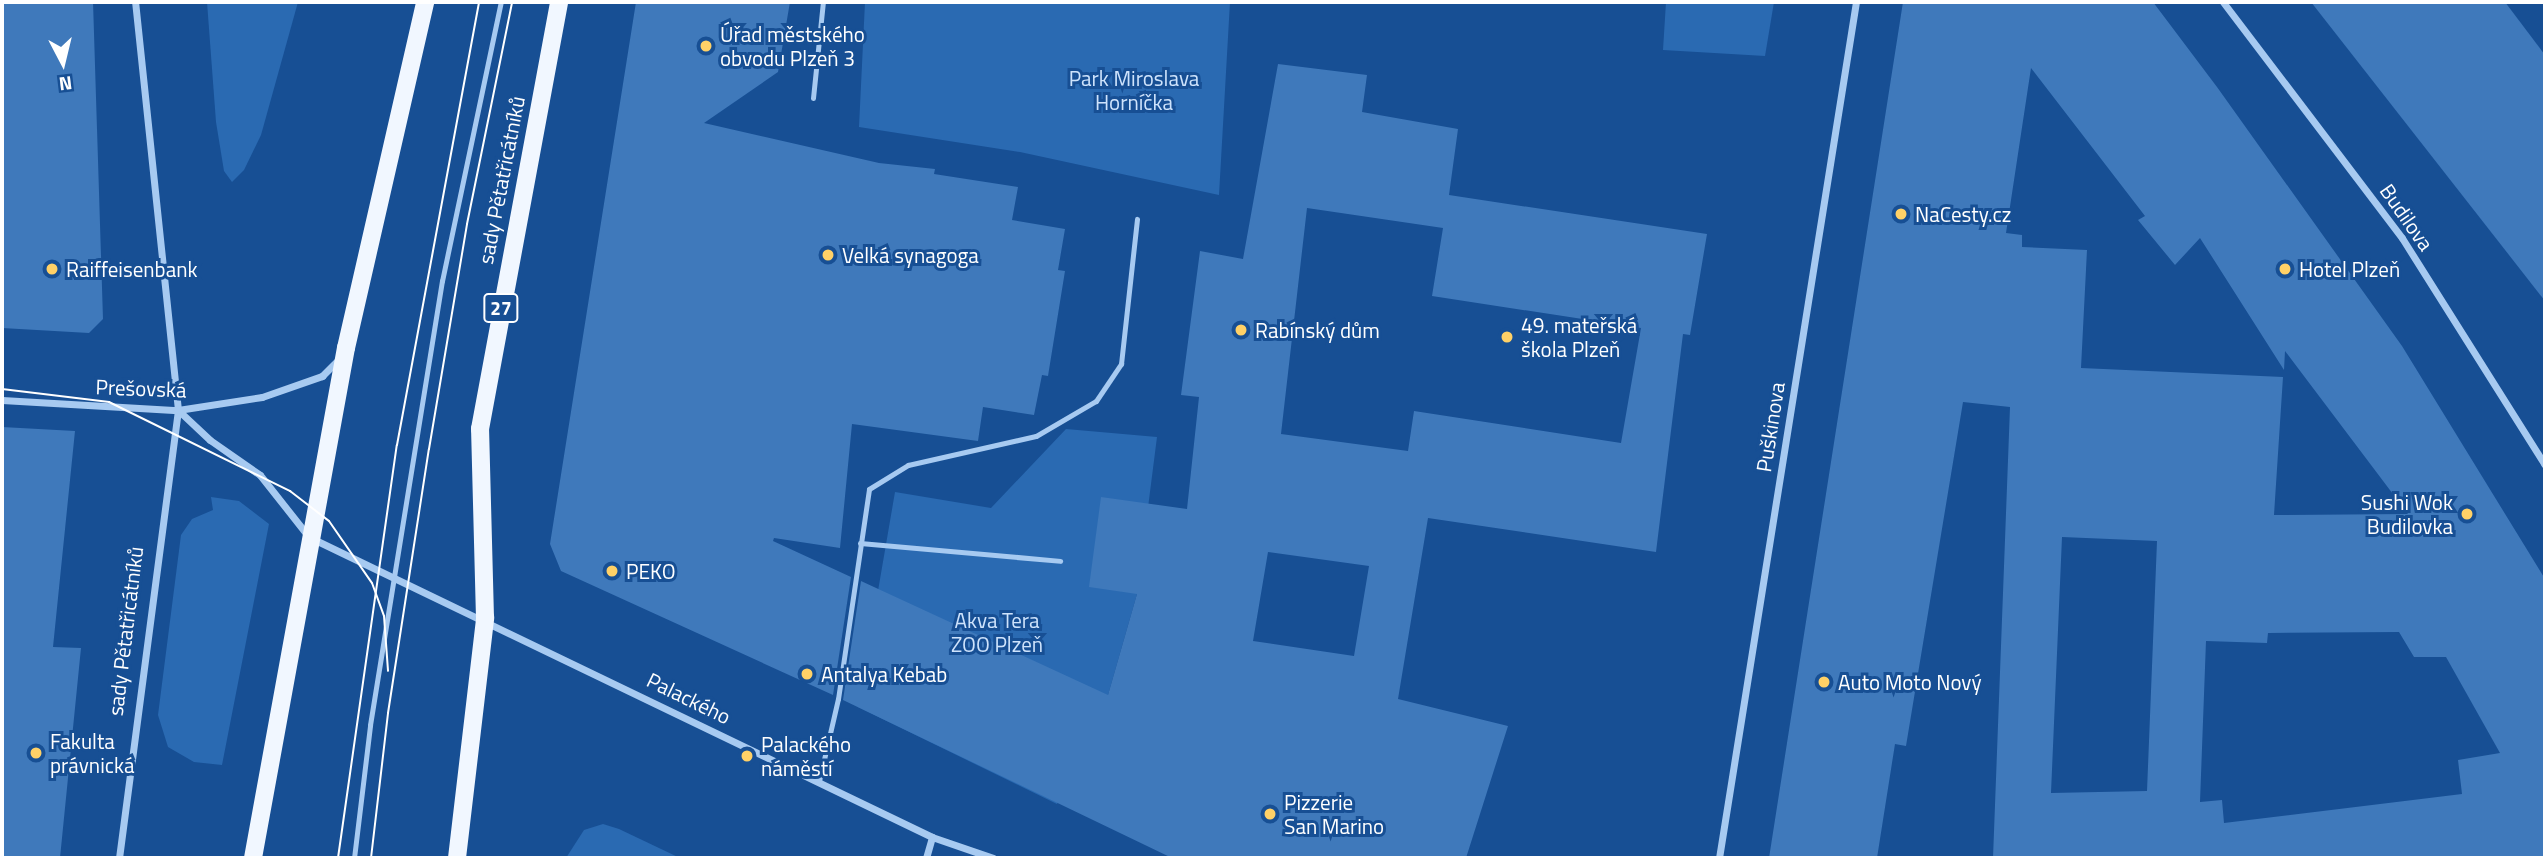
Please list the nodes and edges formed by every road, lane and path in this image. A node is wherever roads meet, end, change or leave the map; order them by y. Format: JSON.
{"nodes":[{"id":1,"x":135,"y":2,"type":"edge"},
{"id":2,"x":425,"y":2,"type":"edge"},
{"id":3,"x":501,"y":2,"type":"edge"},
{"id":4,"x":559,"y":2,"type":"edge"},
{"id":5,"x":823,"y":2,"type":"edge"},
{"id":6,"x":1856,"y":2,"type":"edge"},
{"id":7,"x":2223,"y":2,"type":"edge"},
{"id":8,"x":813,"y":98,"type":"dead end"},
{"id":9,"x":1137,"y":219,"type":"dead end"},
{"id":10,"x":346,"y":348,"type":"junction"},
{"id":11,"x":2,"y":400,"type":"edge"},
{"id":12,"x":178,"y":410,"type":"junction"},
{"id":13,"x":2545,"y":465,"type":"edge"},
{"id":14,"x":309,"y":537,"type":"junction"},
{"id":15,"x":860,"y":543,"type":"junction"},
{"id":16,"x":1060,"y":561,"type":"dead end"},
{"id":17,"x":394,"y":577,"type":"junction"},
{"id":18,"x":485,"y":618,"type":"junction"},
{"id":19,"x":818,"y":781,"type":"junction"},
{"id":20,"x":932,"y":836,"type":"junction"},
{"id":21,"x":119,"y":858,"type":"edge"},
{"id":22,"x":253,"y":858,"type":"edge"},
{"id":23,"x":354,"y":858,"type":"edge"},
{"id":24,"x":457,"y":858,"type":"edge"},
{"id":25,"x":926,"y":858,"type":"edge"},
{"id":26,"x":993,"y":858,"type":"edge"},
{"id":27,"x":1719,"y":858,"type":"edge"}],
"edges":[{"from":1,"to":12,"type":"street","name":"sady Pětatřicátníků"},
{"from":2,"to":10,"type":"main road"},
{"from":3,"to":17,"type":"lane","name":"sady Pětatřicátníků"},
{"from":4,"to":18,"type":"main road","name":"sady Pětatřicátníků","number":"27"},
{"from":5,"to":8,"type":"lane"},
{"from":6,"to":27,"type":"street","name":"Puškinova"},
{"from":7,"to":13,"type":"street","name":"Budilova"},
{"from":9,"to":15,"type":"lane"},
{"from":10,"to":12,"type":"street","name":"Prešovská"},
{"from":10,"to":14,"type":"main road"},
{"from":11,"to":12,"type":"street","name":"Prešovská"},
{"from":12,"to":14,"type":"street"},
{"from":12,"to":21,"type":"street","name":"sady Pětatřicátníků"},
{"from":14,"to":17,"type":"street"},
{"from":14,"to":22,"type":"main road"},
{"from":15,"to":16,"type":"lane"},
{"from":15,"to":19,"type":"lane"},
{"from":17,"to":18,"type":"street"},
{"from":17,"to":23,"type":"lane","name":"sady Pětatřicátníků"},
{"from":18,"to":19,"type":"street","name":"Palackého"},
{"from":18,"to":24,"type":"main road","name":"sady Pětatřicátníků","number":"27"},
{"from":19,"to":20,"type":"street","name":"Palackého"},
{"from":20,"to":25,"type":"street"},
{"from":20,"to":26,"type":"street","name":"Palackého"}]}
